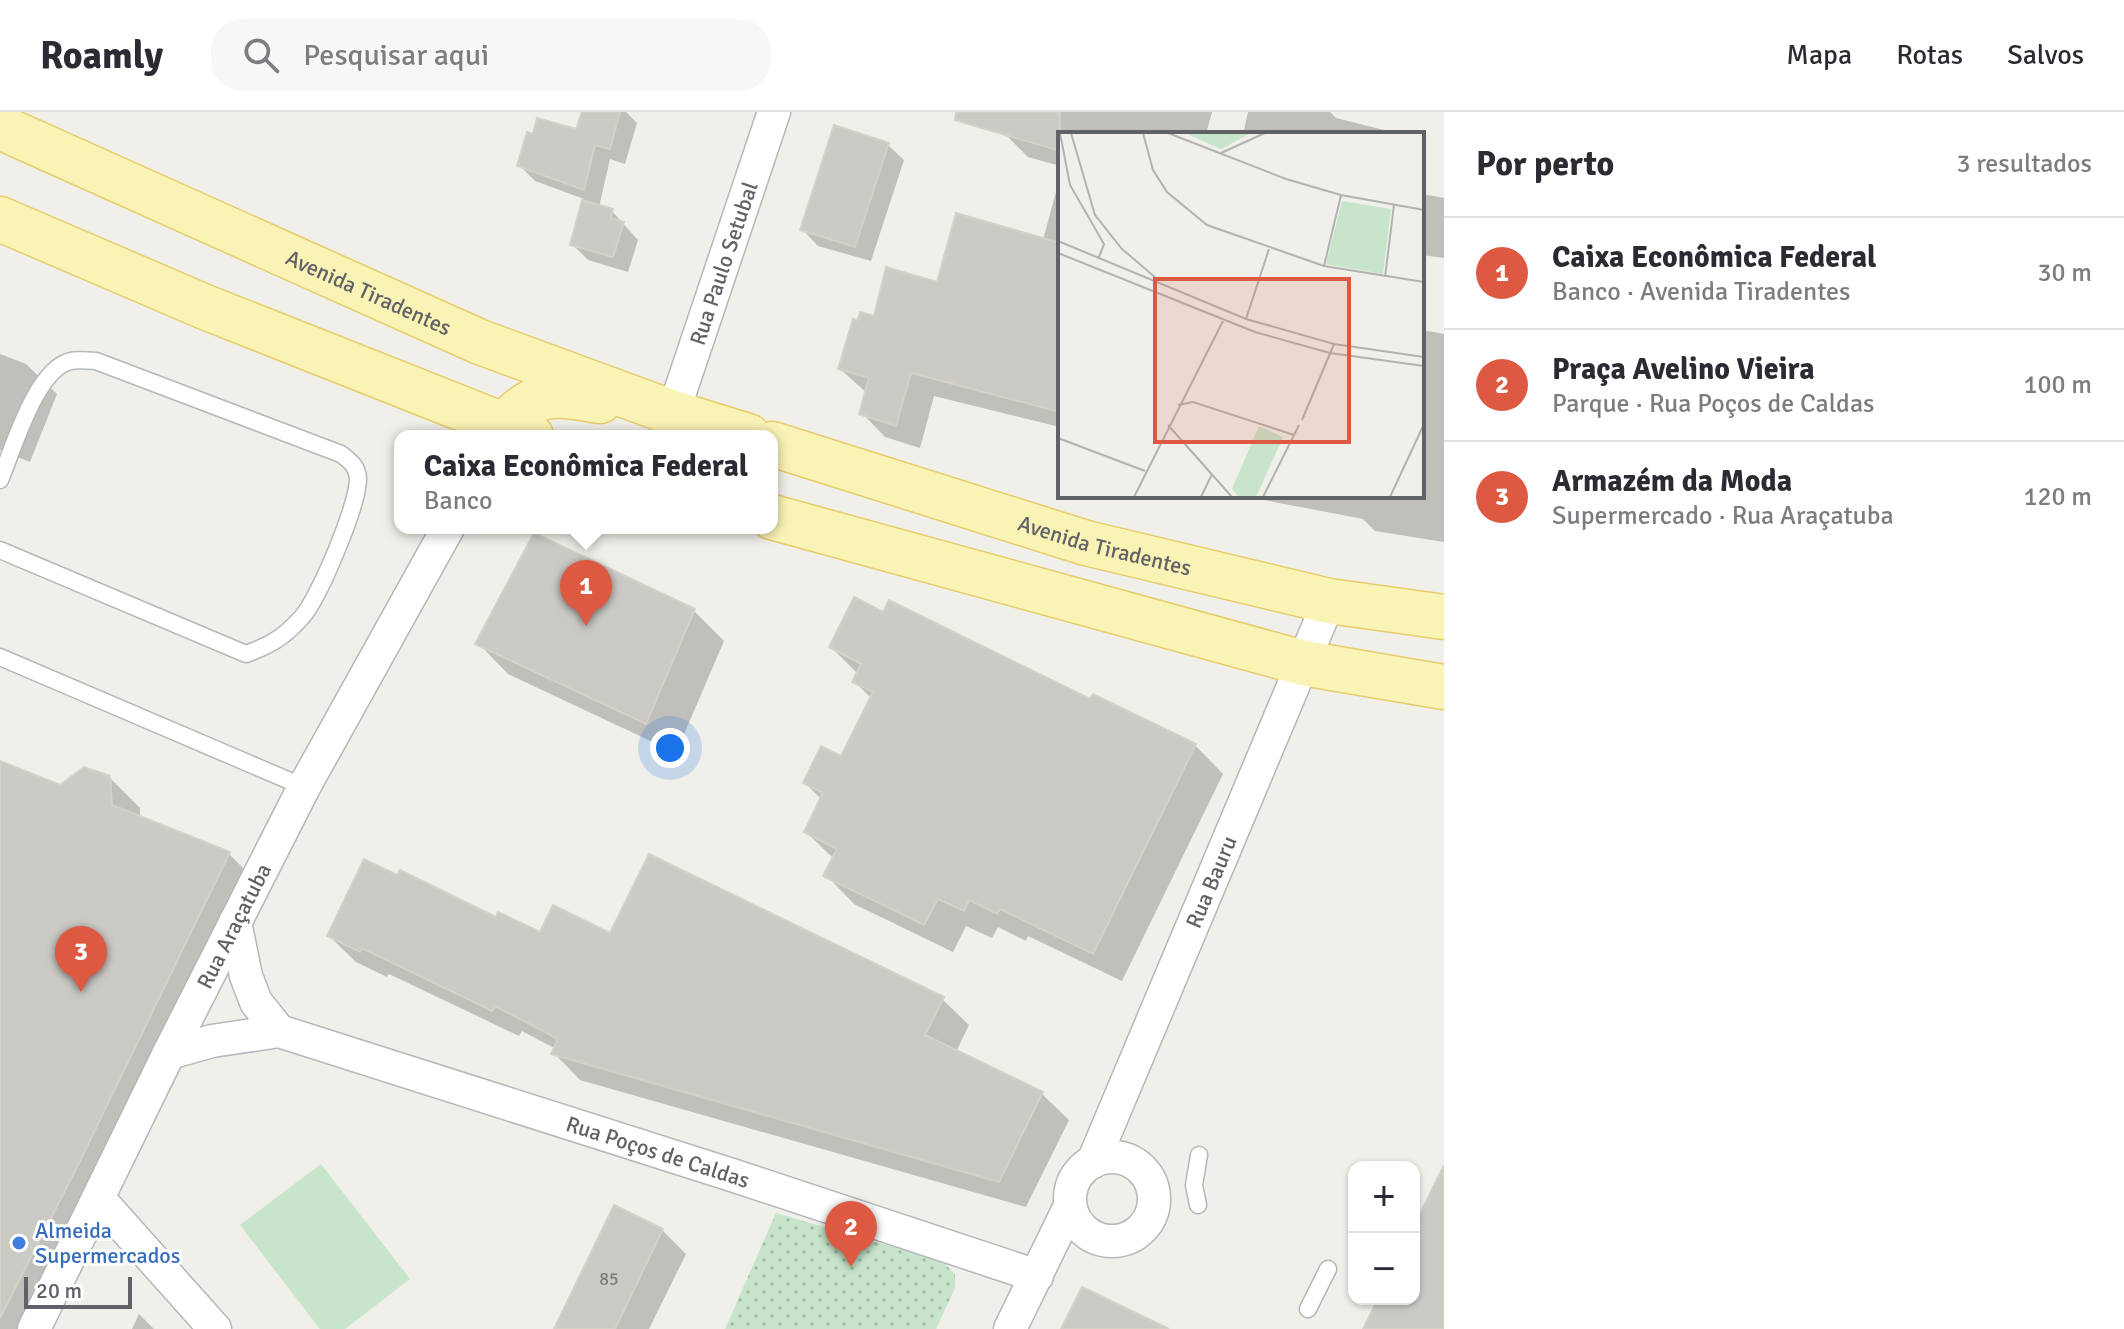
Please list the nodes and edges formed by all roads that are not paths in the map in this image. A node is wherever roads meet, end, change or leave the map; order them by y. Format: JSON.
{"nodes":[{"id":1,"x":4,"y":112,"type":"edge"},
{"id":2,"x":774,"y":112,"type":"edge"},
{"id":3,"x":0,"y":127,"type":"edge"},
{"id":4,"x":45,"y":146,"type":"junction"},
{"id":5,"x":0,"y":219,"type":"edge"},
{"id":6,"x":673,"y":413,"type":"junction"},
{"id":7,"x":504,"y":430,"type":"edge"},
{"id":8,"x":512,"y":430,"type":"edge"},
{"id":9,"x":728,"y":430,"type":"edge"},
{"id":10,"x":778,"y":446,"type":"edge"},
{"id":11,"x":0,"y":480,"type":"edge"},
{"id":12,"x":778,"y":519,"type":"edge"},
{"id":13,"x":445,"y":534,"type":"edge"},
{"id":14,"x":0,"y":550,"type":"edge"},
{"id":15,"x":1329,"y":601,"type":"junction"},
{"id":16,"x":1444,"y":617,"type":"edge"},
{"id":17,"x":0,"y":657,"type":"edge"},
{"id":18,"x":1303,"y":663,"type":"junction"},
{"id":19,"x":1444,"y":687,"type":"edge"},
{"id":20,"x":304,"y":787,"type":"junction"},
{"id":21,"x":235,"y":922,"type":"junction"},
{"id":22,"x":279,"y":1031,"type":"junction"},
{"id":23,"x":169,"y":1053,"type":"junction"},
{"id":24,"x":1199,"y":1155,"type":"dead end"},
{"id":25,"x":1093,"y":1162,"type":"junction"},
{"id":26,"x":99,"y":1199,"type":"junction"},
{"id":27,"x":1198,"y":1205,"type":"dead end"},
{"id":28,"x":1070,"y":1206,"type":"junction"},
{"id":29,"x":1328,"y":1269,"type":"dead end"},
{"id":30,"x":1037,"y":1276,"type":"junction"},
{"id":31,"x":1308,"y":1309,"type":"dead end"},
{"id":32,"x":34,"y":1329,"type":"edge"},
{"id":33,"x":215,"y":1329,"type":"edge"},
{"id":34,"x":1010,"y":1329,"type":"edge"}],
"edges":[{"from":1,"to":4,"type":"main road"},
{"from":2,"to":6,"type":"street","name":"Rua Paulo Setubal"},
{"from":3,"to":4,"type":"main road","name":"Avenida Tiradentes"},
{"from":4,"to":6,"type":"main road","name":"Avenida Tiradentes"},
{"from":5,"to":7,"type":"main road"},
{"from":6,"to":8,"type":"main road"},
{"from":6,"to":9,"type":"main road","name":"Avenida Tiradentes"},
{"from":10,"to":15,"type":"main road","name":"Avenida Tiradentes"},
{"from":11,"to":14,"type":"lane"},
{"from":12,"to":18,"type":"main road"},
{"from":13,"to":20,"type":"street","name":"Rua Araçatuba"},
{"from":15,"to":16,"type":"main road","name":"Avenida Tiradentes"},
{"from":15,"to":18,"type":"street","name":"Rua Bauru"},
{"from":17,"to":20,"type":"lane"},
{"from":18,"to":19,"type":"main road"},
{"from":18,"to":25,"type":"street","name":"Rua Bauru"},
{"from":20,"to":21,"type":"street","name":"Rua Araçatuba"},
{"from":21,"to":22,"type":"street"},
{"from":21,"to":23,"type":"street","name":"Rua Araçatuba"},
{"from":22,"to":23,"type":"street","name":"Rua Poços de Caldas"},
{"from":22,"to":30,"type":"street","name":"Rua Poços de Caldas"},
{"from":23,"to":26,"type":"street","name":"Rua Araçatuba"},
{"from":24,"to":27,"type":"lane"},
{"from":25,"to":28,"type":"street"},
{"from":25,"to":28,"type":"street"},
{"from":26,"to":32,"type":"street","name":"Rua Araçatuba"},
{"from":26,"to":33,"type":"street"},
{"from":28,"to":30,"type":"street"},
{"from":29,"to":31,"type":"lane"},
{"from":30,"to":34,"type":"street"}]}
